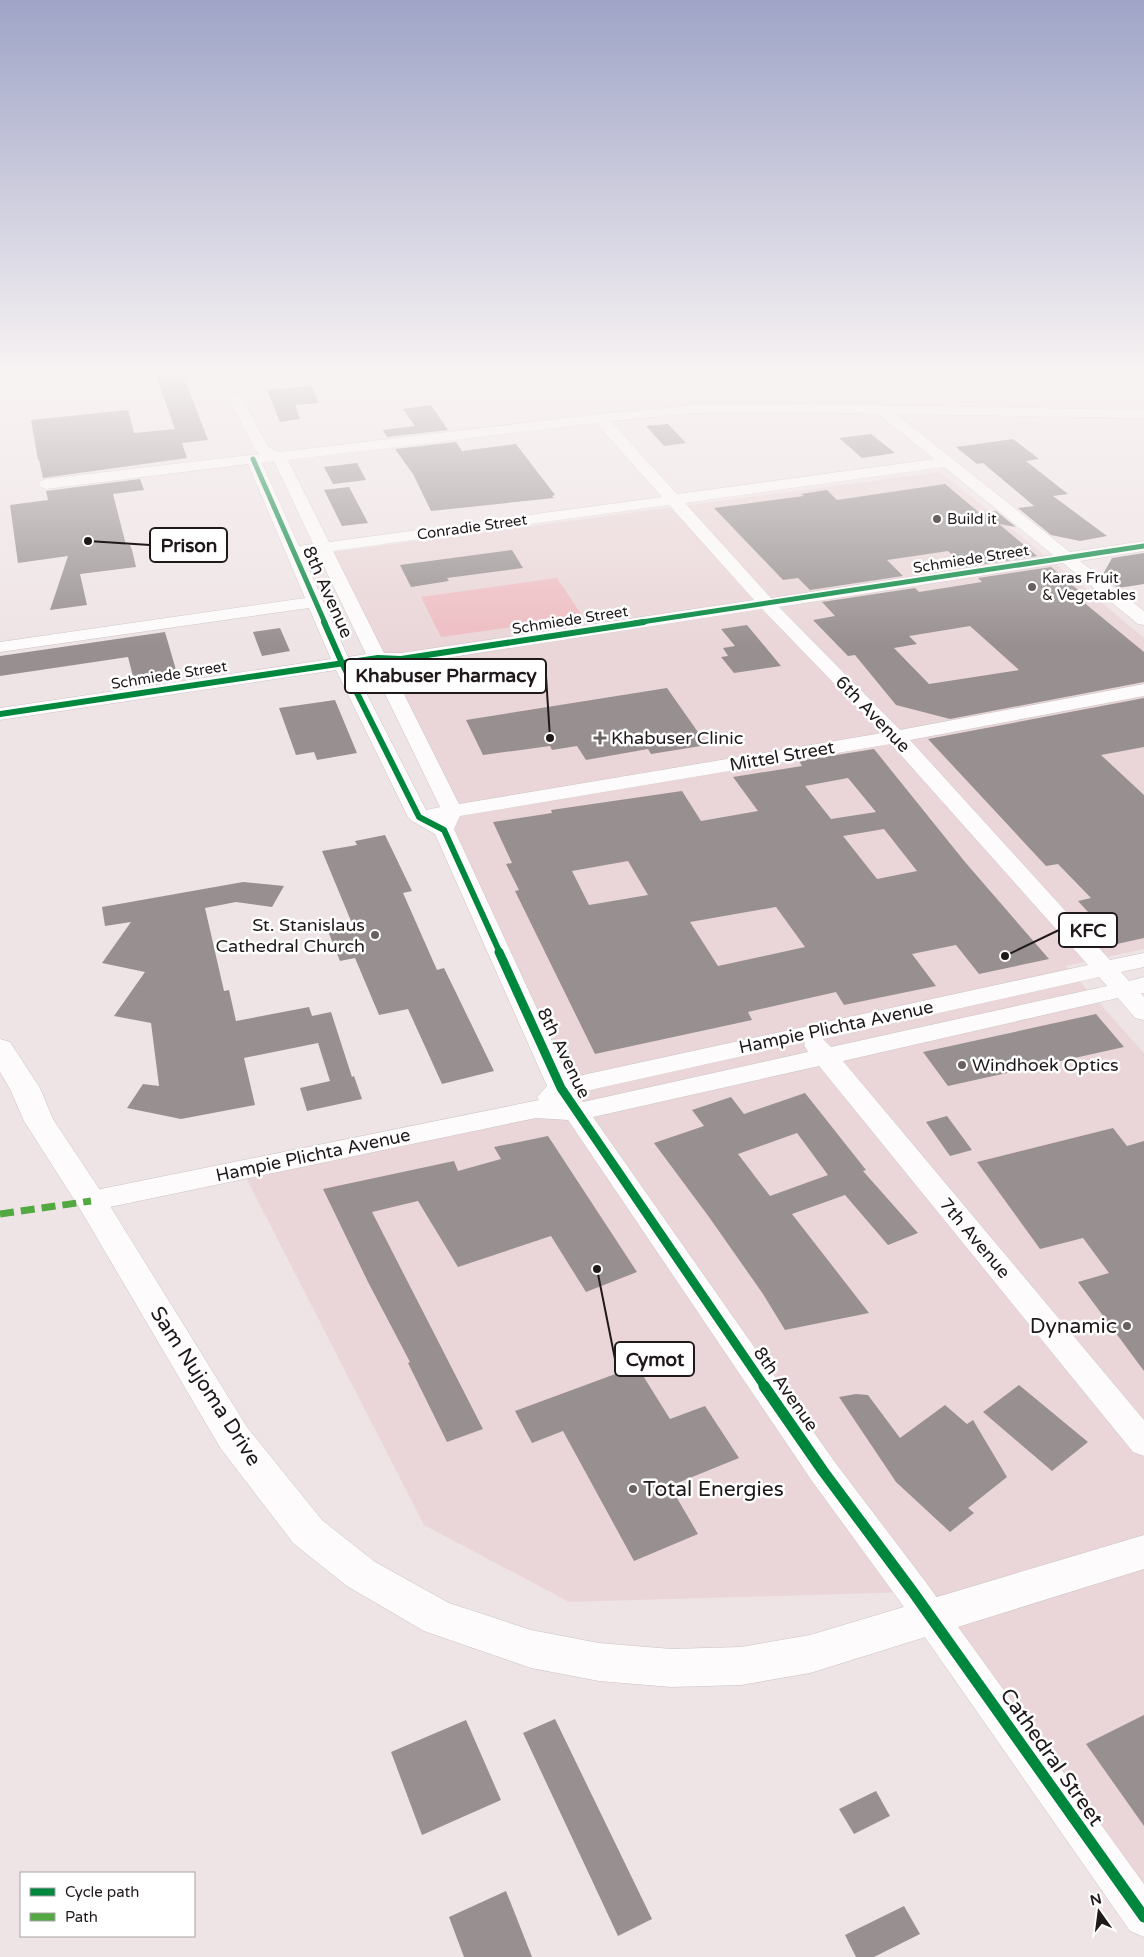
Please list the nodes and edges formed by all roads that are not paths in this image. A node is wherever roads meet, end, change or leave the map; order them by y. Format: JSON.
{"nodes":[{"id":1,"x":192,"y":463,"type":"edge"},
{"id":2,"x":261,"y":463,"type":"edge"},
{"id":3,"x":283,"y":463,"type":"edge"},
{"id":4,"x":640,"y":463,"type":"edge"},
{"id":5,"x":938,"y":463,"type":"edge"},
{"id":6,"x":949,"y":463,"type":"edge"},
{"id":7,"x":46,"y":484,"type":"dead end"},
{"id":8,"x":673,"y":501,"type":"junction"},
{"id":9,"x":1144,"y":546,"type":"edge"},
{"id":10,"x":323,"y":547,"type":"junction"},
{"id":11,"x":293,"y":552,"type":"junction"},
{"id":12,"x":1066,"y":558,"type":"junction"},
{"id":13,"x":315,"y":602,"type":"junction"},
{"id":14,"x":767,"y":604,"type":"junction"},
{"id":15,"x":1144,"y":620,"type":"edge"},
{"id":16,"x":0,"y":647,"type":"edge"},
{"id":17,"x":380,"y":663,"type":"junction"},
{"id":18,"x":345,"y":668,"type":"junction"},
{"id":19,"x":1144,"y":690,"type":"edge"},
{"id":20,"x":0,"y":714,"type":"edge"},
{"id":21,"x":0,"y":726,"type":"edge"},
{"id":22,"x":896,"y":737,"type":"junction"},
{"id":23,"x":448,"y":821,"type":"junction"},
{"id":24,"x":1144,"y":960,"type":"edge"},
{"id":25,"x":1104,"y":969,"type":"junction"},
{"id":26,"x":1134,"y":987,"type":"edge"},
{"id":27,"x":1144,"y":1012,"type":"edge"},
{"id":28,"x":807,"y":1034,"type":"junction"},
{"id":29,"x":0,"y":1049,"type":"edge"},
{"id":30,"x":824,"y":1055,"type":"junction"},
{"id":31,"x":0,"y":1080,"type":"edge"},
{"id":32,"x":568,"y":1100,"type":"junction"},
{"id":33,"x":38,"y":1121,"type":"junction"},
{"id":34,"x":91,"y":1201,"type":"junction"},
{"id":35,"x":1144,"y":1443,"type":"edge"},
{"id":36,"x":1144,"y":1552,"type":"edge"},
{"id":37,"x":931,"y":1618,"type":"junction"},
{"id":38,"x":1144,"y":1917,"type":"edge"}],
"edges":[{"from":1,"to":7,"type":"street"},
{"from":2,"to":11,"type":"street","name":"8th Avenue"},
{"from":3,"to":10,"type":"street","name":"8th Avenue"},
{"from":4,"to":8,"type":"street","name":"6th Avenue"},
{"from":5,"to":8,"type":"street","name":"Conradie Street"},
{"from":6,"to":12,"type":"street"},
{"from":8,"to":10,"type":"street","name":"Conradie Street"},
{"from":8,"to":14,"type":"street","name":"6th Avenue"},
{"from":9,"to":12,"type":"street","name":"Schmiede Street"},
{"from":10,"to":11,"type":"street","name":"Conradie Street"},
{"from":10,"to":17,"type":"street","name":"8th Avenue"},
{"from":11,"to":13,"type":"street","name":"8th Avenue"},
{"from":12,"to":14,"type":"street","name":"Schmiede Street"},
{"from":12,"to":15,"type":"street"},
{"from":13,"to":16,"type":"street"},
{"from":13,"to":18,"type":"street","name":"8th Avenue"},
{"from":14,"to":17,"type":"street","name":"Schmiede Street"},
{"from":14,"to":22,"type":"street","name":"6th Avenue"},
{"from":17,"to":18,"type":"street","name":"Schmiede Street"},
{"from":17,"to":23,"type":"street","name":"8th Avenue"},
{"from":18,"to":20,"type":"street","name":"Schmiede Street"},
{"from":18,"to":21,"type":"street","name":"Schmiede Street"},
{"from":18,"to":23,"type":"street","name":"8th Avenue"},
{"from":19,"to":22,"type":"street","name":"Mittel Street"},
{"from":22,"to":23,"type":"street","name":"Mittel Street"},
{"from":22,"to":25,"type":"street","name":"6th Avenue"},
{"from":23,"to":32,"type":"street","name":"8th Avenue"},
{"from":24,"to":25,"type":"street","name":"Hampie Plichta Avenue"},
{"from":25,"to":26,"type":"street","name":"6th Avenue"},
{"from":25,"to":28,"type":"street","name":"Hampie Plichta Avenue"},
{"from":26,"to":27,"type":"street","name":"6th Avenue"},
{"from":26,"to":30,"type":"street","name":"Hampie Plichta Avenue"},
{"from":28,"to":30,"type":"street","name":"7th Avenue"},
{"from":28,"to":32,"type":"street","name":"Hampie Plichta Avenue"},
{"from":29,"to":33,"type":"main road","name":"Sam Nujoma Drive"},
{"from":30,"to":32,"type":"street","name":"Hampie Plichta Avenue"},
{"from":30,"to":35,"type":"street","name":"7th Avenue"},
{"from":31,"to":33,"type":"main road","name":"Sam Nujoma Drive"},
{"from":32,"to":34,"type":"street","name":"Hampie Plichta Avenue"},
{"from":32,"to":37,"type":"street","name":"8th Avenue"},
{"from":33,"to":34,"type":"main road","name":"Sam Nujoma Drive"},
{"from":34,"to":37,"type":"main road","name":"Sam Nujoma Drive"},
{"from":36,"to":37,"type":"main road","name":"Sam Nujoma Drive"},
{"from":37,"to":38,"type":"street","name":"Cathedral Street"}]}
